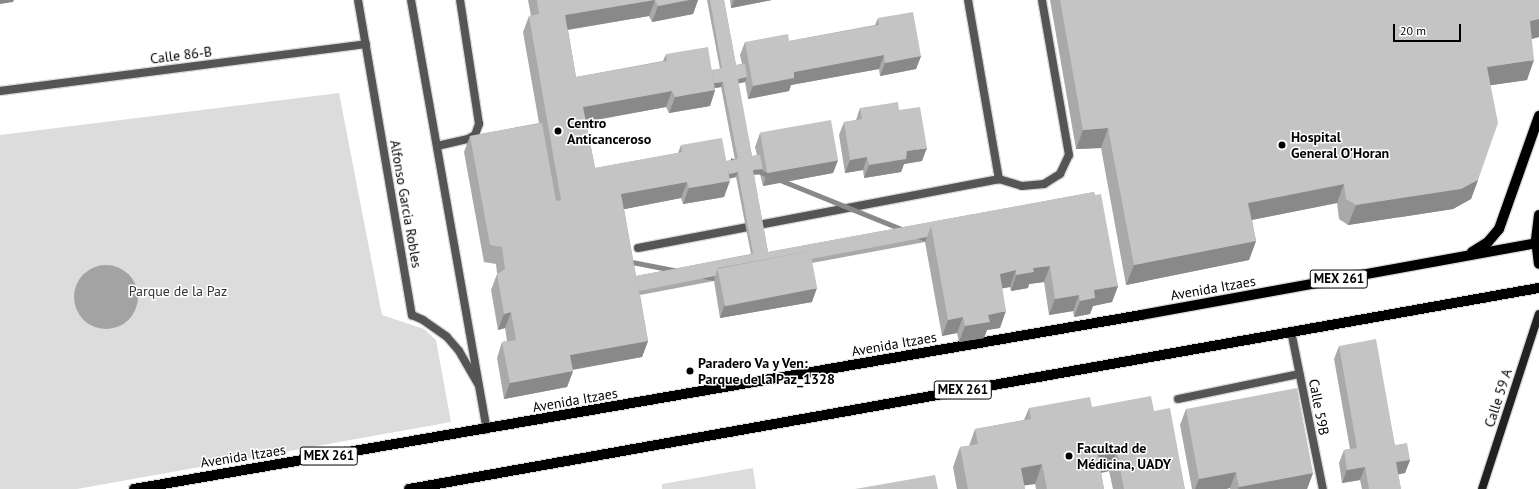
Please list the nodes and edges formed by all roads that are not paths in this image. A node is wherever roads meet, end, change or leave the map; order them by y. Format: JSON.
{"nodes":[{"id":1,"x":358,"y":0,"type":"edge"},
{"id":2,"x":411,"y":0,"type":"edge"},
{"id":3,"x":460,"y":0,"type":"edge"},
{"id":4,"x":968,"y":0,"type":"edge"},
{"id":5,"x":1042,"y":0,"type":"edge"},
{"id":6,"x":366,"y":44,"type":"junction"},
{"id":7,"x":0,"y":92,"type":"edge"},
{"id":8,"x":1539,"y":116,"type":"edge"},
{"id":9,"x":437,"y":146,"type":"junction"},
{"id":10,"x":999,"y":179,"type":"junction"},
{"id":11,"x":1539,"y":215,"type":"edge"},
{"id":12,"x":1538,"y":243,"type":"edge"},
{"id":13,"x":638,"y":248,"type":"dead end"},
{"id":14,"x":1467,"y":256,"type":"junction"},
{"id":15,"x":1539,"y":264,"type":"edge"},
{"id":16,"x":1539,"y":288,"type":"edge"},
{"id":17,"x":1539,"y":314,"type":"edge"},
{"id":18,"x":1291,"y":331,"type":"junction"},
{"id":19,"x":1299,"y":374,"type":"junction"},
{"id":20,"x":479,"y":385,"type":"junction"},
{"id":21,"x":1178,"y":399,"type":"dead end"},
{"id":22,"x":487,"y":429,"type":"junction"},
{"id":23,"x":172,"y":482,"type":"junction"},
{"id":24,"x":430,"y":487,"type":"edge"},
{"id":25,"x":134,"y":489,"type":"edge"},
{"id":26,"x":162,"y":489,"type":"edge"},
{"id":27,"x":409,"y":489,"type":"edge"},
{"id":28,"x":1323,"y":489,"type":"edge"},
{"id":29,"x":1482,"y":489,"type":"edge"}],
"edges":[{"from":1,"to":6,"type":"street","name":"Alfonso Garcia Robles"},
{"from":2,"to":9,"type":"street","name":"Alfonso Garcia Robles"},
{"from":3,"to":9,"type":"street"},
{"from":4,"to":10,"type":"street"},
{"from":5,"to":10,"type":"street"},
{"from":6,"to":7,"type":"street","name":"Calle 86-B"},
{"from":6,"to":20,"type":"street","name":"Alfonso Garcia Robles"},
{"from":8,"to":14,"type":"main road"},
{"from":9,"to":20,"type":"street","name":"Alfonso Garcia Robles"},
{"from":10,"to":13,"type":"street"},
{"from":11,"to":12,"type":"main road"},
{"from":12,"to":14,"type":"main road","name":"Avenida Itzaes","number":"MEX 261"},
{"from":12,"to":15,"type":"main road"},
{"from":14,"to":22,"type":"main road","name":"Avenida Itzaes","number":"MEX 261"},
{"from":16,"to":18,"type":"main road","number":"MEX 261"},
{"from":17,"to":29,"type":"main road","name":"Calle 59 A"},
{"from":18,"to":19,"type":"street","name":"Calle 59B"},
{"from":18,"to":24,"type":"main road","number":"MEX 261"},
{"from":19,"to":21,"type":"street"},
{"from":19,"to":28,"type":"street","name":"Calle 59B"},
{"from":20,"to":22,"type":"street","name":"Alfonso Garcia Robles"},
{"from":22,"to":23,"type":"main road","name":"Avenida Itzaes","number":"MEX 261"},
{"from":23,"to":25,"type":"main road","name":"Avenida Itzaes","number":"MEX 261"},
{"from":23,"to":26,"type":"main road"},
{"from":24,"to":27,"type":"main road","number":"MEX 261"}]}
